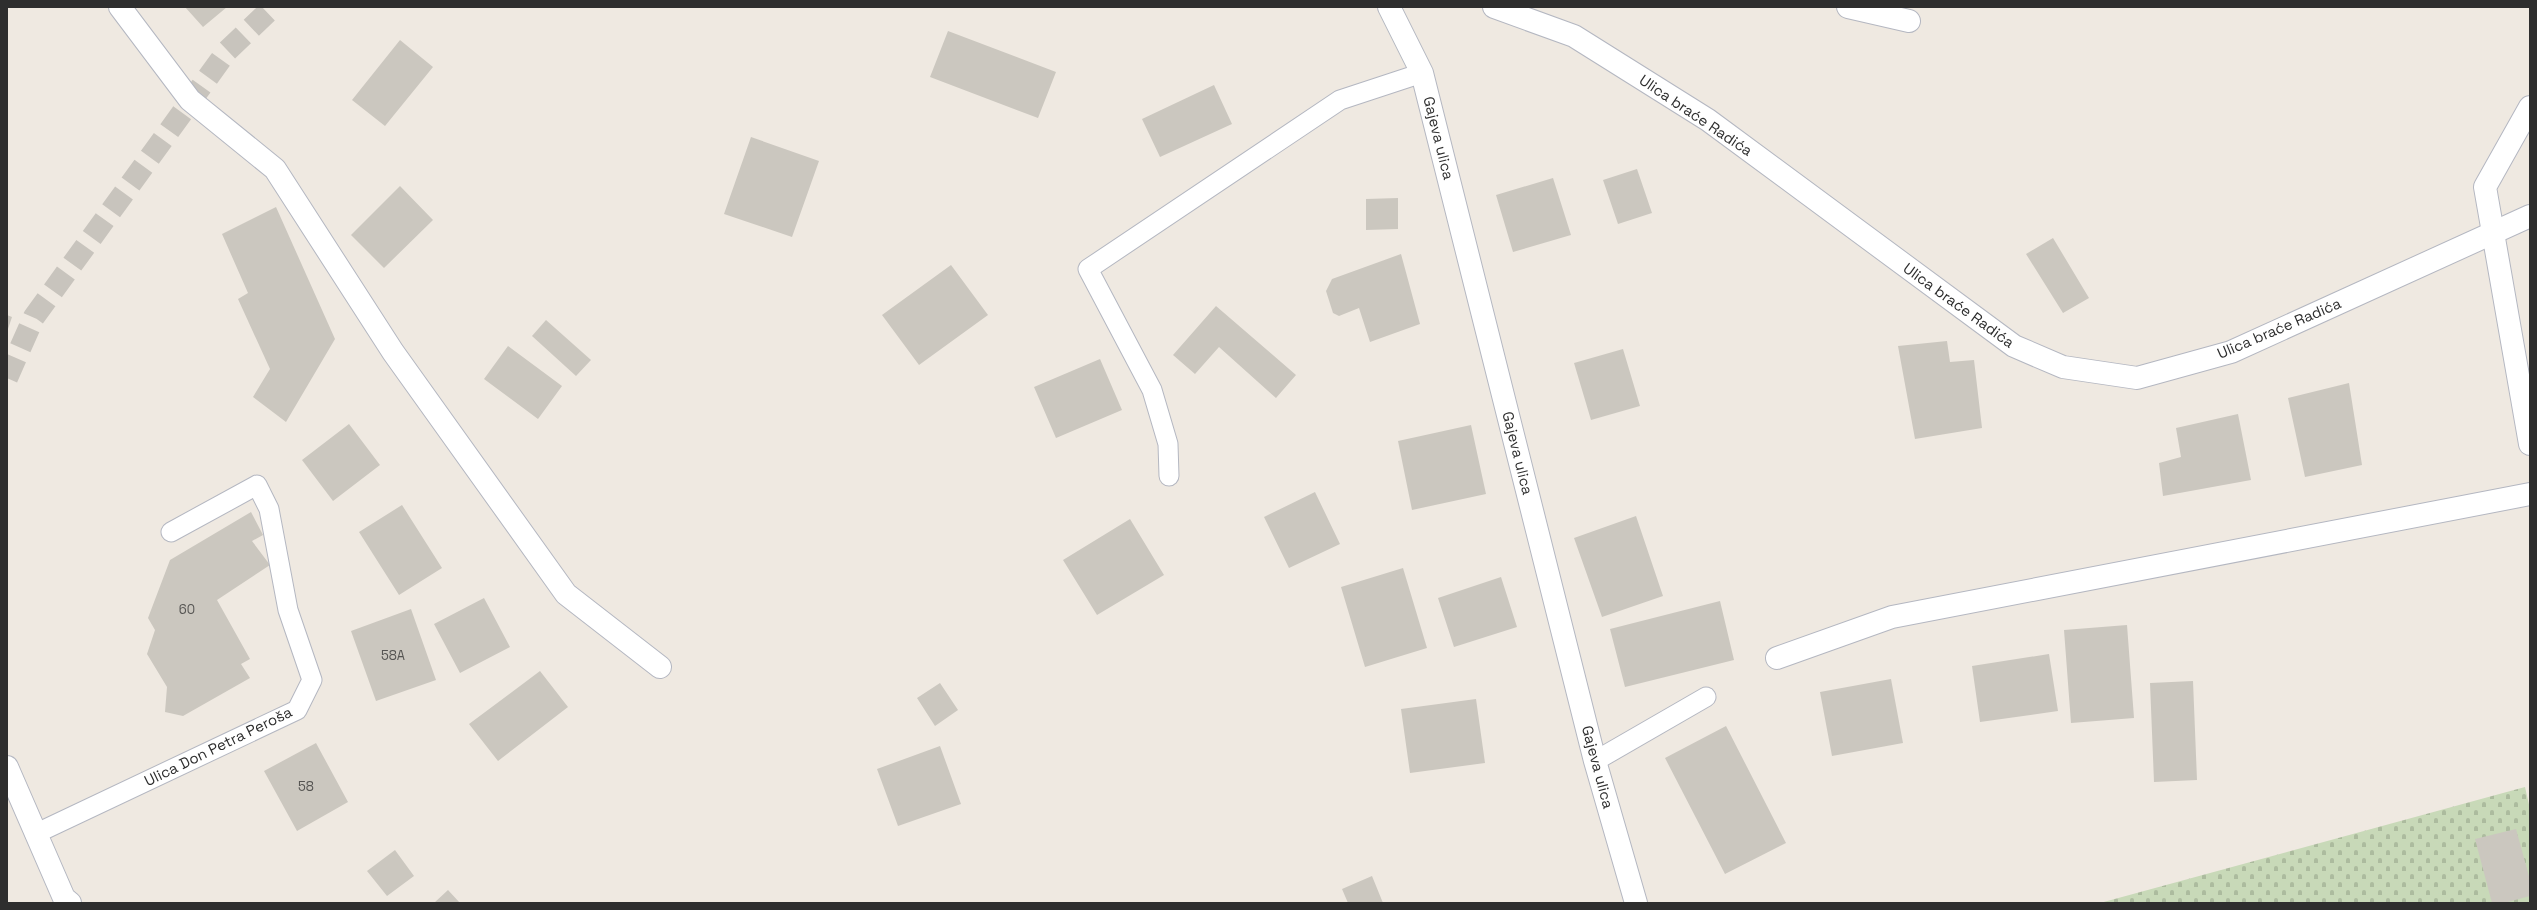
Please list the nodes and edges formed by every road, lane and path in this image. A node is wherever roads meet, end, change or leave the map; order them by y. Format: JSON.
{"nodes":[{"id":1,"x":120,"y":7,"type":"edge"},
{"id":2,"x":1388,"y":7,"type":"edge"},
{"id":3,"x":1497,"y":7,"type":"edge"},
{"id":4,"x":1848,"y":7,"type":"edge"},
{"id":5,"x":1908,"y":21,"type":"dead end"},
{"id":6,"x":1422,"y":73,"type":"junction"},
{"id":7,"x":2530,"y":107,"type":"edge"},
{"id":8,"x":2530,"y":216,"type":"edge"},
{"id":9,"x":2493,"y":232,"type":"junction"},
{"id":10,"x":2530,"y":444,"type":"edge"},
{"id":11,"x":1169,"y":476,"type":"dead end"},
{"id":12,"x":2530,"y":494,"type":"edge"},
{"id":13,"x":171,"y":532,"type":"dead end"},
{"id":14,"x":1776,"y":658,"type":"dead end"},
{"id":15,"x":660,"y":668,"type":"dead end"},
{"id":16,"x":1706,"y":697,"type":"dead end"},
{"id":17,"x":1595,"y":761,"type":"junction"},
{"id":18,"x":7,"y":767,"type":"edge"},
{"id":19,"x":35,"y":834,"type":"junction"},
{"id":20,"x":70,"y":903,"type":"edge"},
{"id":21,"x":1636,"y":903,"type":"edge"}],
"edges":[{"from":1,"to":15,"type":"street"},
{"from":2,"to":6,"type":"street","name":"Gajeva ulica"},
{"from":3,"to":9,"type":"street","name":"Ulica braće Radića"},
{"from":4,"to":5,"type":"street"},
{"from":6,"to":11,"type":"lane"},
{"from":6,"to":17,"type":"street","name":"Gajeva ulica"},
{"from":7,"to":9,"type":"street"},
{"from":8,"to":9,"type":"street","name":"Ulica braće Radića"},
{"from":9,"to":10,"type":"street"},
{"from":12,"to":14,"type":"street"},
{"from":13,"to":19,"type":"lane","name":"Ulica Don Petra Peroša"},
{"from":16,"to":17,"type":"lane"},
{"from":17,"to":21,"type":"street","name":"Gajeva ulica"},
{"from":18,"to":19,"type":"street"},
{"from":19,"to":20,"type":"street"}]}
